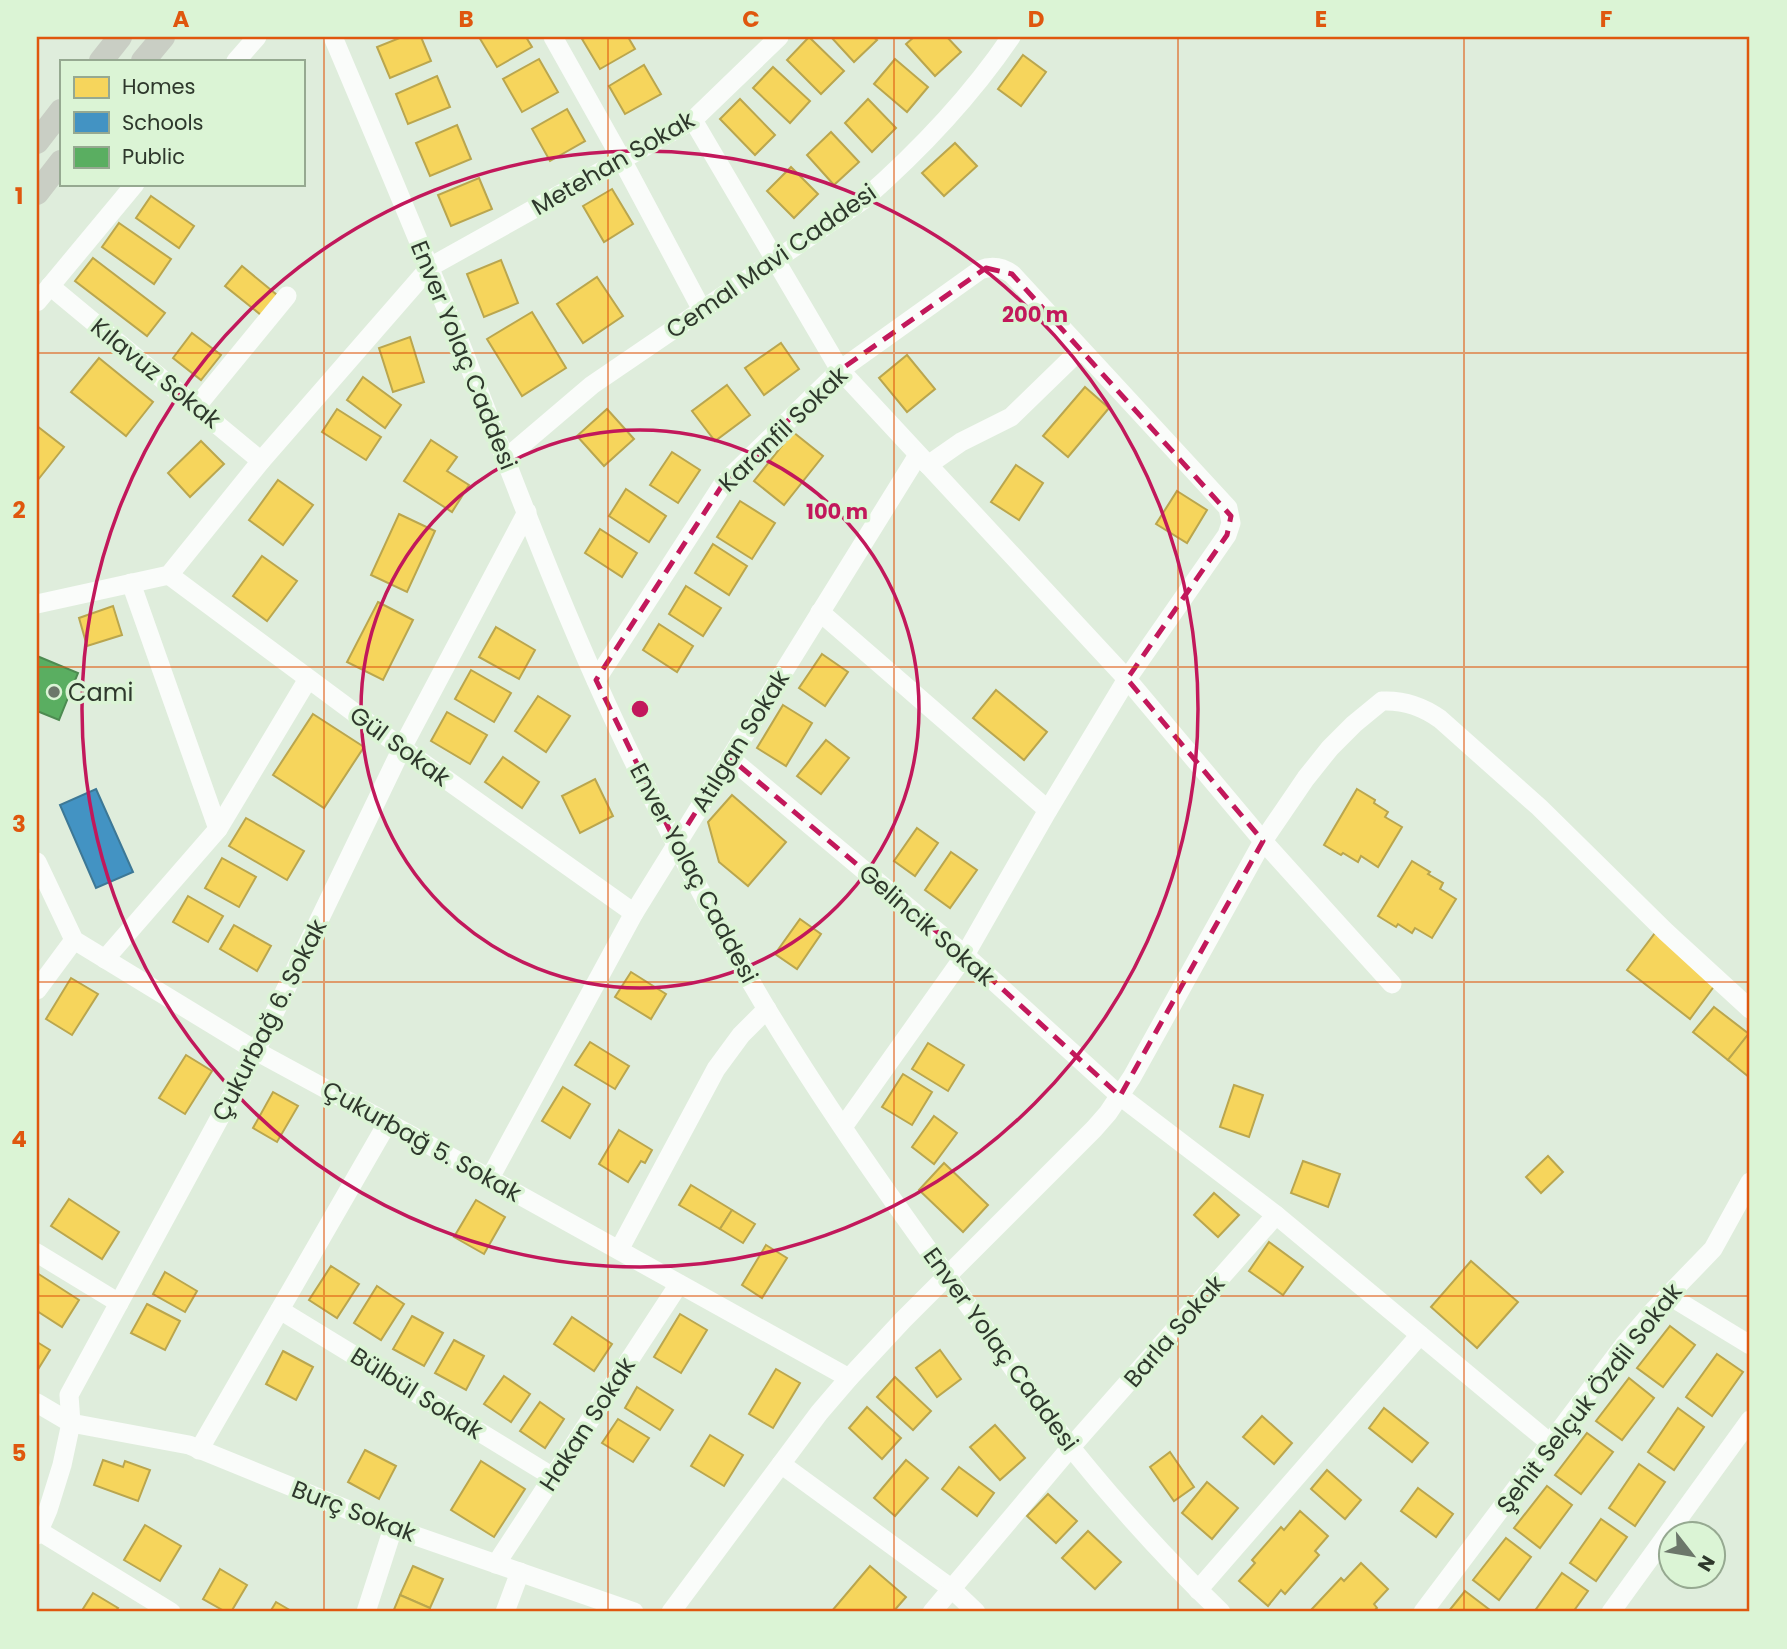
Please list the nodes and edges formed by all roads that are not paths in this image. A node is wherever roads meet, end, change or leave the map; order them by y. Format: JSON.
{"nodes":[{"id":1,"x":120,"y":37,"type":"edge"},
{"id":2,"x":163,"y":37,"type":"edge"},
{"id":3,"x":257,"y":37,"type":"edge"},
{"id":4,"x":333,"y":37,"type":"edge"},
{"id":5,"x":553,"y":37,"type":"edge"},
{"id":6,"x":777,"y":37,"type":"edge"},
{"id":7,"x":1011,"y":37,"type":"edge"},
{"id":8,"x":102,"y":60,"type":"edge"},
{"id":9,"x":144,"y":60,"type":"edge"},
{"id":10,"x":237,"y":60,"type":"edge"},
{"id":11,"x":60,"y":112,"type":"edge"},
{"id":12,"x":693,"y":120,"type":"junction"},
{"id":13,"x":37,"y":142,"type":"edge"},
{"id":14,"x":622,"y":160,"type":"junction"},
{"id":15,"x":60,"y":163,"type":"edge"},
{"id":16,"x":133,"y":186,"type":"edge"},
{"id":17,"x":37,"y":193,"type":"edge"},
{"id":18,"x":775,"y":260,"type":"junction"},
{"id":19,"x":430,"y":267,"type":"junction"},
{"id":20,"x":50,"y":286,"type":"junction"},
{"id":21,"x":286,"y":296,"type":"dead end"},
{"id":22,"x":37,"y":302,"type":"edge"},
{"id":23,"x":702,"y":310,"type":"junction"},
{"id":24,"x":1081,"y":349,"type":"junction"},
{"id":25,"x":840,"y":370,"type":"junction"},
{"id":26,"x":197,"y":407,"type":"junction"},
{"id":27,"x":505,"y":459,"type":"junction"},
{"id":28,"x":923,"y":460,"type":"junction"},
{"id":29,"x":261,"y":461,"type":"junction"},
{"id":30,"x":527,"y":512,"type":"junction"},
{"id":31,"x":169,"y":575,"type":"junction"},
{"id":32,"x":131,"y":583,"type":"junction"},
{"id":33,"x":37,"y":604,"type":"edge"},
{"id":34,"x":820,"y":612,"type":"junction"},
{"id":35,"x":308,"y":679,"type":"junction"},
{"id":36,"x":1128,"y":679,"type":"junction"},
{"id":37,"x":596,"y":680,"type":"junction"},
{"id":38,"x":402,"y":748,"type":"junction"},
{"id":39,"x":730,"y":758,"type":"junction"},
{"id":40,"x":1048,"y":810,"type":"junction"},
{"id":41,"x":218,"y":829,"type":"junction"},
{"id":42,"x":1263,"y":841,"type":"junction"},
{"id":43,"x":676,"y":843,"type":"junction"},
{"id":44,"x":37,"y":862,"type":"edge"},
{"id":45,"x":634,"y":913,"type":"junction"},
{"id":46,"x":74,"y":940,"type":"junction"},
{"id":47,"x":965,"y":955,"type":"junction"},
{"id":48,"x":105,"y":959,"type":"junction"},
{"id":49,"x":1392,"y":984,"type":"dead end"},
{"id":50,"x":37,"y":990,"type":"edge"},
{"id":51,"x":767,"y":1009,"type":"junction"},
{"id":52,"x":1750,"y":1009,"type":"edge"},
{"id":53,"x":256,"y":1051,"type":"junction"},
{"id":54,"x":1120,"y":1096,"type":"junction"},
{"id":55,"x":388,"y":1122,"type":"junction"},
{"id":56,"x":843,"y":1127,"type":"junction"},
{"id":57,"x":490,"y":1178,"type":"junction"},
{"id":58,"x":1750,"y":1182,"type":"edge"},
{"id":59,"x":1276,"y":1215,"type":"junction"},
{"id":60,"x":619,"y":1250,"type":"junction"},
{"id":61,"x":37,"y":1253,"type":"edge"},
{"id":62,"x":947,"y":1276,"type":"junction"},
{"id":63,"x":679,"y":1284,"type":"junction"},
{"id":64,"x":1668,"y":1295,"type":"junction"},
{"id":65,"x":118,"y":1303,"type":"junction"},
{"id":66,"x":280,"y":1310,"type":"junction"},
{"id":67,"x":1420,"y":1335,"type":"junction"},
{"id":68,"x":1750,"y":1345,"type":"edge"},
{"id":69,"x":849,"y":1378,"type":"junction"},
{"id":70,"x":37,"y":1403,"type":"edge"},
{"id":71,"x":1750,"y":1420,"type":"edge"},
{"id":72,"x":71,"y":1423,"type":"junction"},
{"id":73,"x":1550,"y":1443,"type":"junction"},
{"id":74,"x":1071,"y":1447,"type":"junction"},
{"id":75,"x":199,"y":1450,"type":"junction"},
{"id":76,"x":781,"y":1464,"type":"junction"},
{"id":77,"x":553,"y":1477,"type":"junction"},
{"id":78,"x":393,"y":1528,"type":"junction"},
{"id":79,"x":38,"y":1533,"type":"edge"},
{"id":80,"x":496,"y":1564,"type":"junction"},
{"id":81,"x":520,"y":1572,"type":"junction"},
{"id":82,"x":952,"y":1589,"type":"junction"},
{"id":83,"x":1198,"y":1590,"type":"junction"},
{"id":84,"x":150,"y":1607,"type":"edge"},
{"id":85,"x":171,"y":1612,"type":"edge"},
{"id":86,"x":366,"y":1612,"type":"edge"},
{"id":87,"x":505,"y":1612,"type":"edge"},
{"id":88,"x":634,"y":1612,"type":"edge"},
{"id":89,"x":671,"y":1612,"type":"edge"},
{"id":90,"x":932,"y":1612,"type":"edge"},
{"id":91,"x":976,"y":1612,"type":"edge"},
{"id":92,"x":1221,"y":1612,"type":"edge"},
{"id":93,"x":1423,"y":1612,"type":"edge"},
{"id":94,"x":1611,"y":1612,"type":"edge"}],
"edges":[{"from":1,"to":8,"type":"main road"},
{"from":2,"to":9,"type":"main road"},
{"from":3,"to":10,"type":"street"},
{"from":4,"to":19,"type":"street","name":"Enver Yolaç Caddesi"},
{"from":5,"to":14,"type":"street"},
{"from":6,"to":12,"type":"street","name":"Metehan Sokak"},
{"from":7,"to":18,"type":"street","name":"Cemal Mavi Caddesi"},
{"from":11,"to":13,"type":"main road"},
{"from":12,"to":14,"type":"street","name":"Metehan Sokak"},
{"from":12,"to":18,"type":"street"},
{"from":14,"to":19,"type":"street","name":"Metehan Sokak"},
{"from":14,"to":23,"type":"street"},
{"from":15,"to":17,"type":"main road"},
{"from":16,"to":20,"type":"street"},
{"from":18,"to":23,"type":"street","name":"Cemal Mavi Caddesi"},
{"from":18,"to":25,"type":"street"},
{"from":19,"to":27,"type":"street","name":"Enver Yolaç Caddesi"},
{"from":19,"to":29,"type":"street","name":"Metehan Sokak"},
{"from":20,"to":22,"type":"street"},
{"from":20,"to":26,"type":"street","name":"Kılavuz Sokak"},
{"from":21,"to":26,"type":"street"},
{"from":23,"to":27,"type":"street","name":"Cemal Mavi Caddesi"},
{"from":24,"to":25,"type":"street","name":"Karanfil Sokak"},
{"from":24,"to":28,"type":"street"},
{"from":24,"to":36,"type":"street"},
{"from":25,"to":28,"type":"street"},
{"from":25,"to":37,"type":"street","name":"Karanfil Sokak"},
{"from":26,"to":29,"type":"street","name":"Kılavuz Sokak"},
{"from":27,"to":30,"type":"street","name":"Enver Yolaç Caddesi"},
{"from":28,"to":34,"type":"street","name":"Atılgan Sokak"},
{"from":28,"to":36,"type":"street"},
{"from":29,"to":31,"type":"street","name":"Metehan Sokak"},
{"from":30,"to":37,"type":"street","name":"Enver Yolaç Caddesi"},
{"from":30,"to":38,"type":"street","name":"Çukurbağ 6. Sokak"},
{"from":31,"to":32,"type":"street"},
{"from":31,"to":35,"type":"street","name":"Gül Sokak"},
{"from":32,"to":33,"type":"street"},
{"from":32,"to":41,"type":"street"},
{"from":34,"to":39,"type":"street","name":"Atılgan Sokak"},
{"from":34,"to":40,"type":"street"},
{"from":35,"to":38,"type":"street","name":"Gül Sokak"},
{"from":35,"to":41,"type":"street"},
{"from":36,"to":40,"type":"street"},
{"from":36,"to":42,"type":"street"},
{"from":37,"to":43,"type":"street","name":"Enver Yolaç Caddesi"},
{"from":38,"to":45,"type":"street","name":"Gül Sokak"},
{"from":38,"to":53,"type":"street","name":"Çukurbağ 6. Sokak"},
{"from":39,"to":43,"type":"street","name":"Atılgan Sokak"},
{"from":39,"to":47,"type":"street","name":"Gelincik Sokak"},
{"from":40,"to":47,"type":"street"},
{"from":41,"to":48,"type":"street"},
{"from":42,"to":49,"type":"street"},
{"from":42,"to":52,"type":"street"},
{"from":42,"to":54,"type":"street"},
{"from":43,"to":45,"type":"street","name":"Atılgan Sokak"},
{"from":43,"to":51,"type":"street","name":"Enver Yolaç Caddesi"},
{"from":44,"to":46,"type":"street"},
{"from":45,"to":57,"type":"street","name":"Atılgan Sokak"},
{"from":46,"to":48,"type":"street","name":"Çukurbağ 5. Sokak"},
{"from":46,"to":50,"type":"street"},
{"from":47,"to":54,"type":"street","name":"Gelincik Sokak"},
{"from":47,"to":56,"type":"street"},
{"from":48,"to":53,"type":"street","name":"Çukurbağ 5. Sokak"},
{"from":51,"to":56,"type":"street","name":"Enver Yolaç Caddesi"},
{"from":51,"to":60,"type":"street"},
{"from":53,"to":55,"type":"street","name":"Çukurbağ 5. Sokak"},
{"from":53,"to":65,"type":"street","name":"Çukurbağ 6. Sokak"},
{"from":54,"to":59,"type":"street","name":"Gelincik Sokak"},
{"from":54,"to":62,"type":"street"},
{"from":55,"to":57,"type":"street","name":"Çukurbağ 5. Sokak"},
{"from":55,"to":66,"type":"street"},
{"from":56,"to":62,"type":"street","name":"Enver Yolaç Caddesi"},
{"from":57,"to":60,"type":"street","name":"Çukurbağ 5. Sokak"},
{"from":58,"to":64,"type":"street","name":"Şehit Selçuk Özdil Sokak"},
{"from":59,"to":67,"type":"street","name":"Gelincik Sokak"},
{"from":59,"to":74,"type":"street","name":"Barla Sokak"},
{"from":60,"to":63,"type":"street","name":"Çukurbağ 5. Sokak"},
{"from":61,"to":65,"type":"street"},
{"from":62,"to":69,"type":"street"},
{"from":62,"to":74,"type":"street","name":"Enver Yolaç Caddesi"},
{"from":63,"to":69,"type":"street","name":"Çukurbağ 5. Sokak"},
{"from":63,"to":77,"type":"street","name":"Hakan Sokak"},
{"from":64,"to":68,"type":"street"},
{"from":64,"to":73,"type":"street","name":"Şehit Selçuk Özdil Sokak"},
{"from":65,"to":72,"type":"street","name":"Çukurbağ 6. Sokak"},
{"from":66,"to":75,"type":"street"},
{"from":66,"to":77,"type":"street","name":"Bülbül Sokak"},
{"from":67,"to":73,"type":"street","name":"Gelincik Sokak"},
{"from":67,"to":83,"type":"street"},
{"from":69,"to":76,"type":"street"},
{"from":70,"to":72,"type":"street","name":"Burç Sokak"},
{"from":71,"to":94,"type":"street"},
{"from":72,"to":75,"type":"street","name":"Burç Sokak"},
{"from":72,"to":79,"type":"street","name":"Çukurbağ 6. Sokak"},
{"from":73,"to":93,"type":"street","name":"Şehit Selçuk Özdil Sokak"},
{"from":74,"to":82,"type":"street","name":"Barla Sokak"},
{"from":74,"to":83,"type":"street","name":"Enver Yolaç Caddesi"},
{"from":75,"to":78,"type":"street","name":"Burç Sokak"},
{"from":76,"to":82,"type":"street"},
{"from":76,"to":89,"type":"street"},
{"from":77,"to":80,"type":"street","name":"Hakan Sokak"},
{"from":78,"to":80,"type":"street","name":"Burç Sokak"},
{"from":78,"to":86,"type":"street"},
{"from":79,"to":84,"type":"street"},
{"from":80,"to":81,"type":"street","name":"Burç Sokak"},
{"from":81,"to":87,"type":"street"},
{"from":81,"to":88,"type":"street","name":"Burç Sokak"},
{"from":82,"to":90,"type":"street","name":"Barla Sokak"},
{"from":82,"to":91,"type":"street"},
{"from":83,"to":92,"type":"street","name":"Enver Yolaç Caddesi"},
{"from":84,"to":85,"type":"street"}]}
